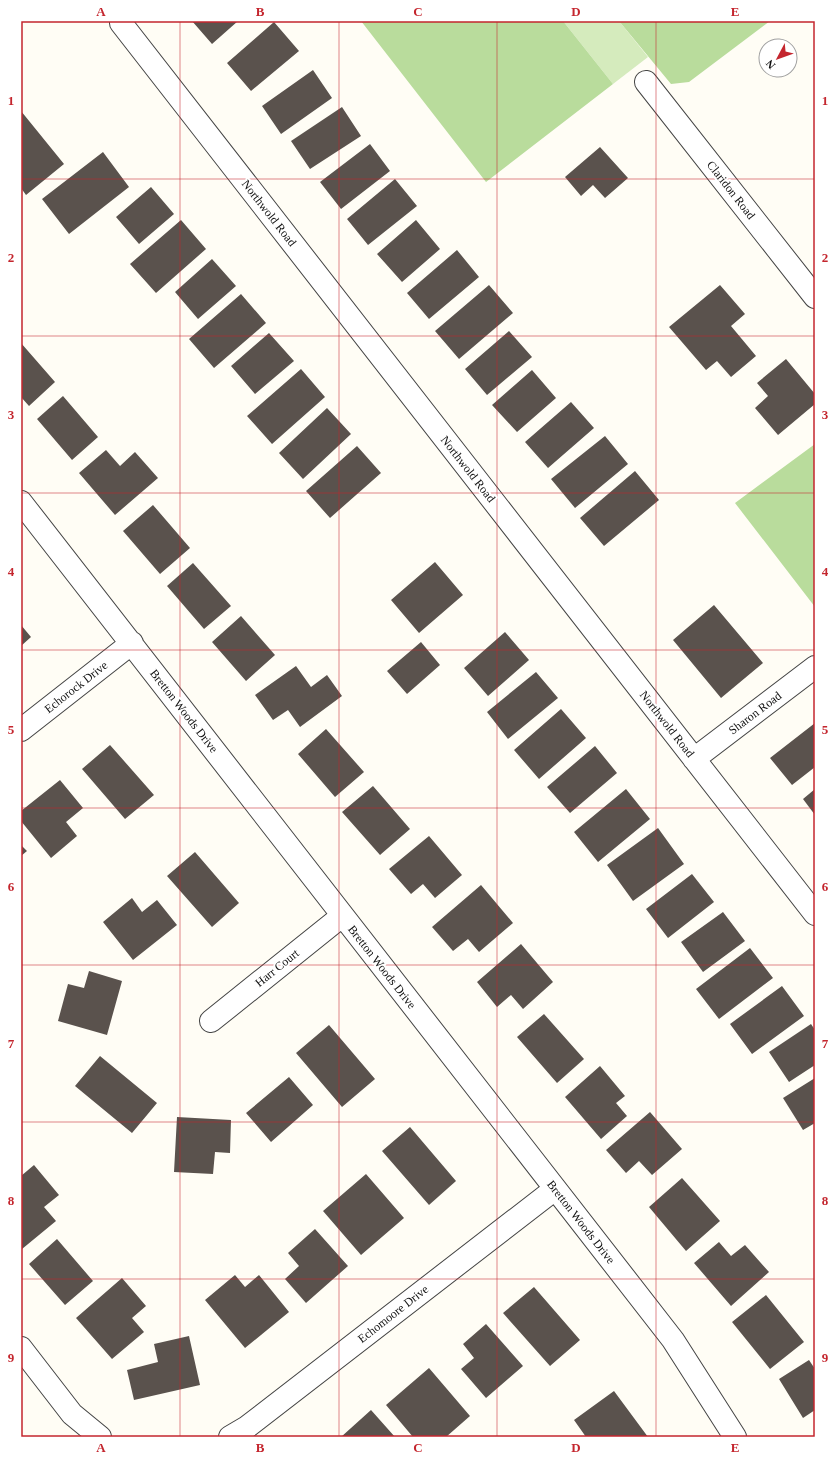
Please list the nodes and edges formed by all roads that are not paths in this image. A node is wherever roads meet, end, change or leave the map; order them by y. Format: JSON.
{"nodes":[{"id":1,"x":121,"y":24,"type":"dead end"},
{"id":2,"x":646,"y":82,"type":"dead end"},
{"id":3,"x":815,"y":297,"type":"edge"},
{"id":4,"x":21,"y":502,"type":"edge"},
{"id":5,"x":132,"y":644,"type":"junction"},
{"id":6,"x":815,"y":667,"type":"edge"},
{"id":7,"x":21,"y":730,"type":"edge"},
{"id":8,"x":694,"y":759,"type":"junction"},
{"id":9,"x":815,"y":914,"type":"edge"},
{"id":10,"x":342,"y":916,"type":"junction"},
{"id":11,"x":211,"y":1021,"type":"dead end"},
{"id":12,"x":555,"y":1189,"type":"junction"},
{"id":13,"x":21,"y":1348,"type":"edge"},
{"id":14,"x":100,"y":1437,"type":"edge"},
{"id":15,"x":230,"y":1437,"type":"edge"},
{"id":16,"x":735,"y":1437,"type":"edge"}],
"edges":[{"from":1,"to":8,"type":"street","name":"Northwold Road"},
{"from":2,"to":3,"type":"street","name":"Claridon Road"},
{"from":4,"to":5,"type":"street","name":"Bretton Woods Drive"},
{"from":5,"to":7,"type":"street","name":"Echorock Drive"},
{"from":5,"to":10,"type":"street","name":"Bretton Woods Drive"},
{"from":6,"to":8,"type":"street","name":"Sharon Road"},
{"from":8,"to":9,"type":"street","name":"Northwold Road"},
{"from":10,"to":11,"type":"street","name":"Harr Court"},
{"from":10,"to":12,"type":"street","name":"Bretton Woods Drive"},
{"from":12,"to":15,"type":"street","name":"Echomoore Drive"},
{"from":12,"to":16,"type":"street","name":"Bretton Woods Drive"},
{"from":13,"to":14,"type":"street"}]}
